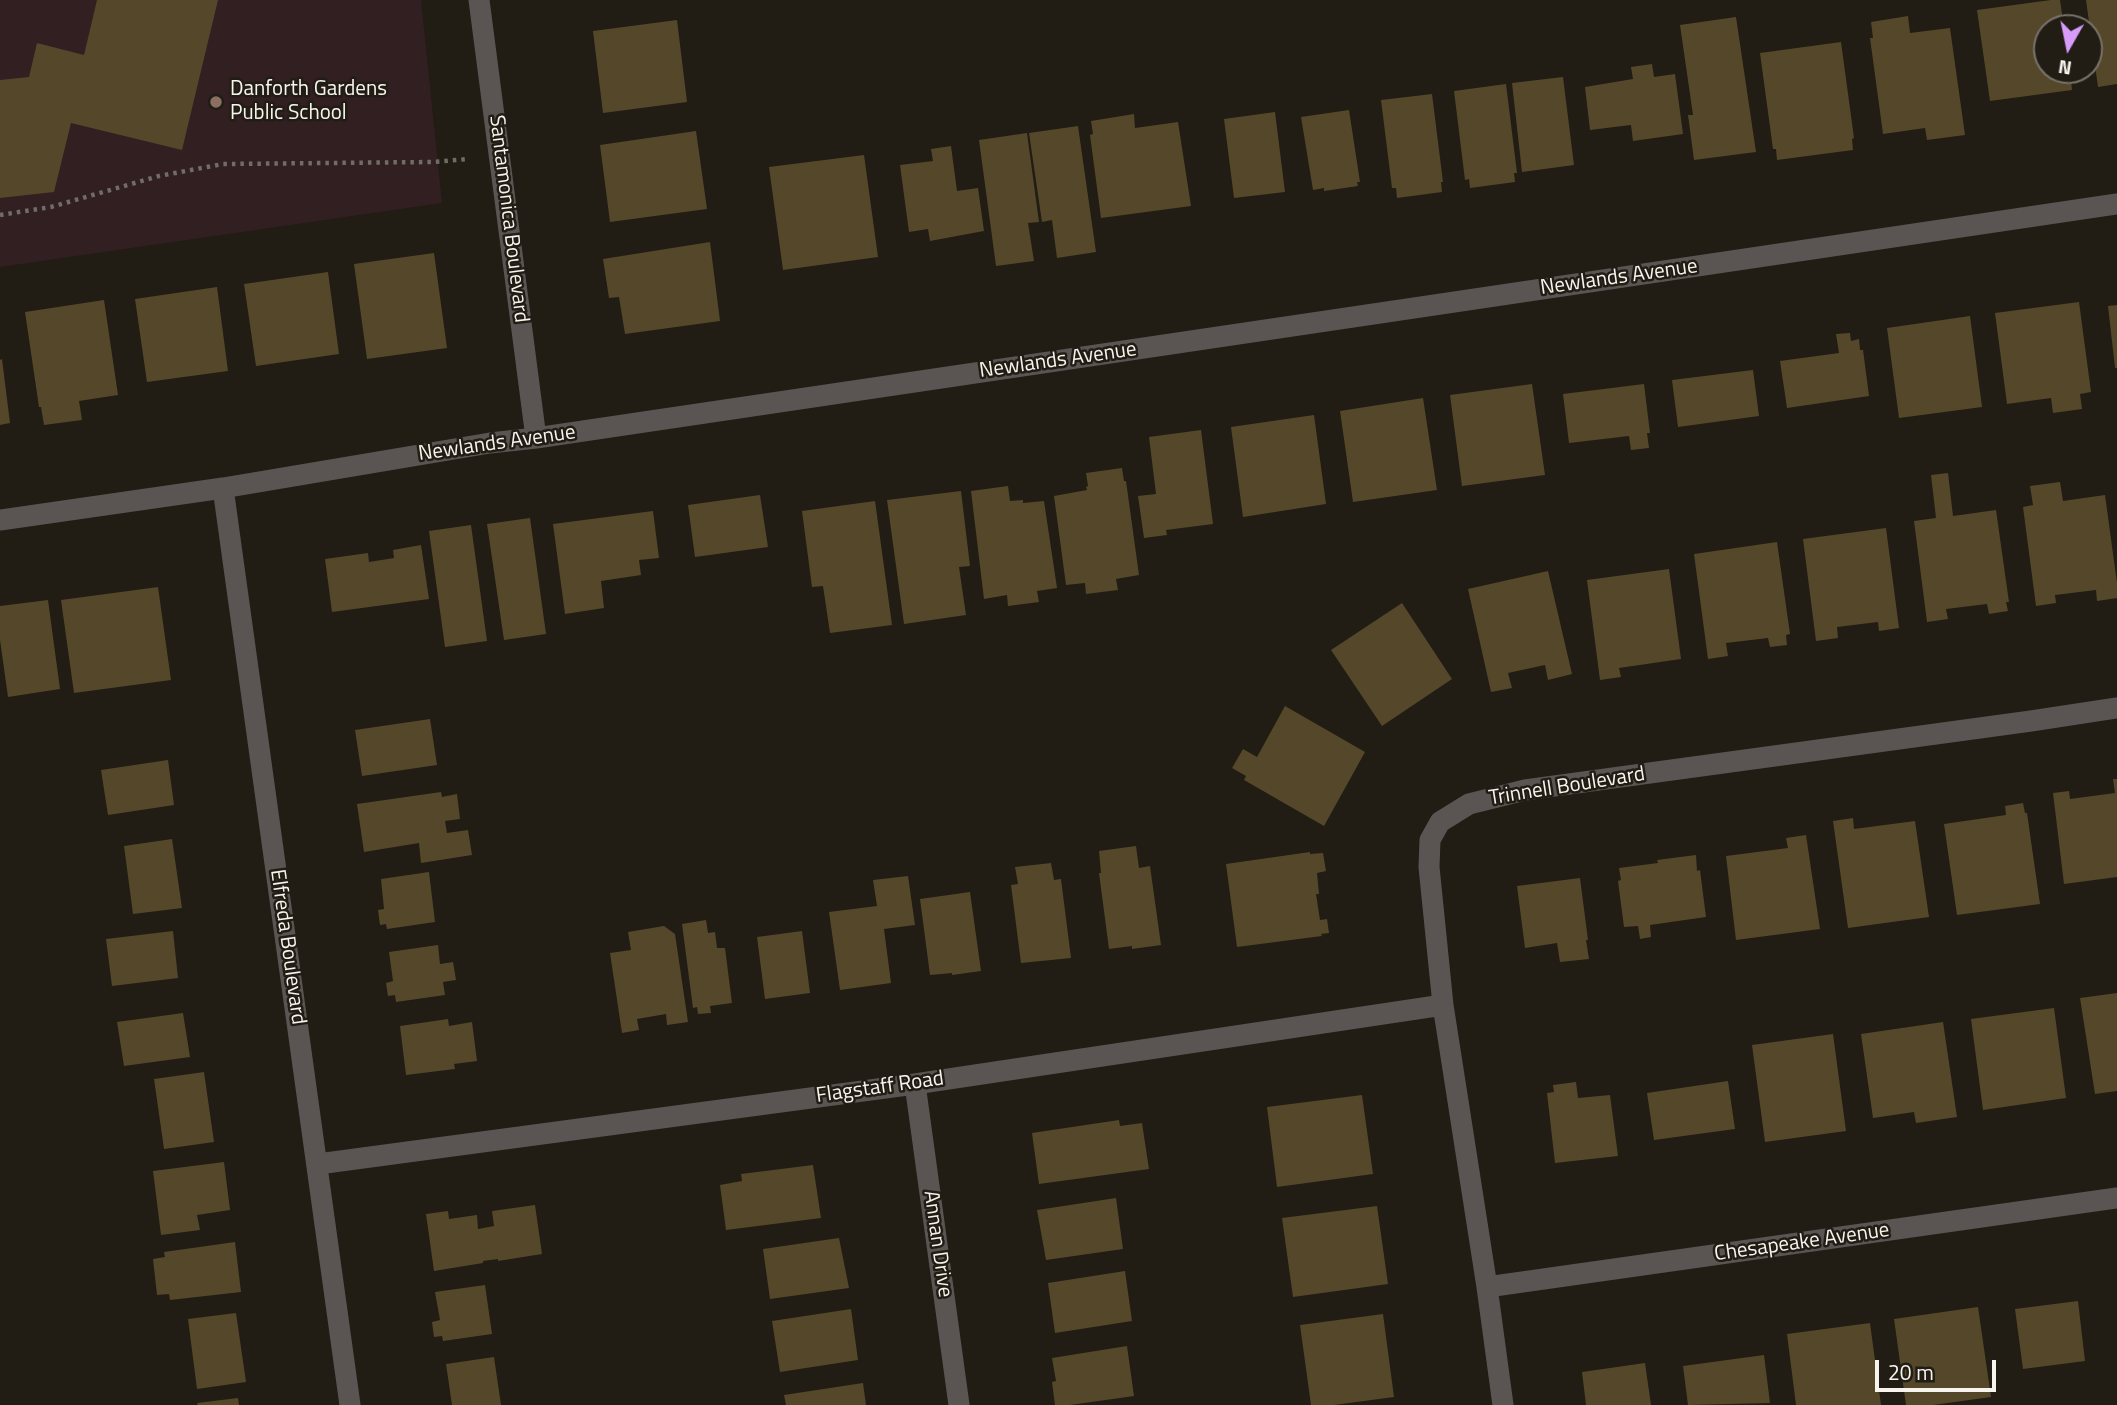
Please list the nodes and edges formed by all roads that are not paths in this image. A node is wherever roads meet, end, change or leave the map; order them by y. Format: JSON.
{"nodes":[{"id":1,"x":480,"y":0,"type":"edge"},
{"id":2,"x":2117,"y":204,"type":"edge"},
{"id":3,"x":536,"y":438,"type":"junction"},
{"id":4,"x":223,"y":488,"type":"junction"},
{"id":5,"x":0,"y":520,"type":"edge"},
{"id":6,"x":2117,"y":708,"type":"edge"},
{"id":7,"x":1443,"y":1006,"type":"junction"},
{"id":8,"x":915,"y":1084,"type":"junction"},
{"id":9,"x":317,"y":1164,"type":"junction"},
{"id":10,"x":2117,"y":1198,"type":"edge"},
{"id":11,"x":1487,"y":1287,"type":"junction"},
{"id":12,"x":350,"y":1405,"type":"edge"},
{"id":13,"x":959,"y":1405,"type":"edge"},
{"id":14,"x":1503,"y":1405,"type":"edge"}],
"edges":[{"from":1,"to":3,"type":"street","name":"Santamonica Boulevard"},
{"from":2,"to":3,"type":"street","name":"Newlands Avenue"},
{"from":3,"to":4,"type":"street","name":"Newlands Avenue"},
{"from":4,"to":5,"type":"street","name":"Newlands Avenue"},
{"from":4,"to":9,"type":"street","name":"Elfreda Boulevard"},
{"from":6,"to":7,"type":"street","name":"Trinnell Boulevard"},
{"from":7,"to":8,"type":"street","name":"Flagstaff Road"},
{"from":7,"to":11,"type":"street","name":"Trinnell Boulevard"},
{"from":8,"to":9,"type":"street","name":"Flagstaff Road"},
{"from":8,"to":13,"type":"street","name":"Annan Drive"},
{"from":9,"to":12,"type":"street","name":"Elfreda Boulevard"},
{"from":10,"to":11,"type":"street","name":"Chesapeake Avenue"},
{"from":11,"to":14,"type":"street","name":"Trinnell Boulevard"}]}
